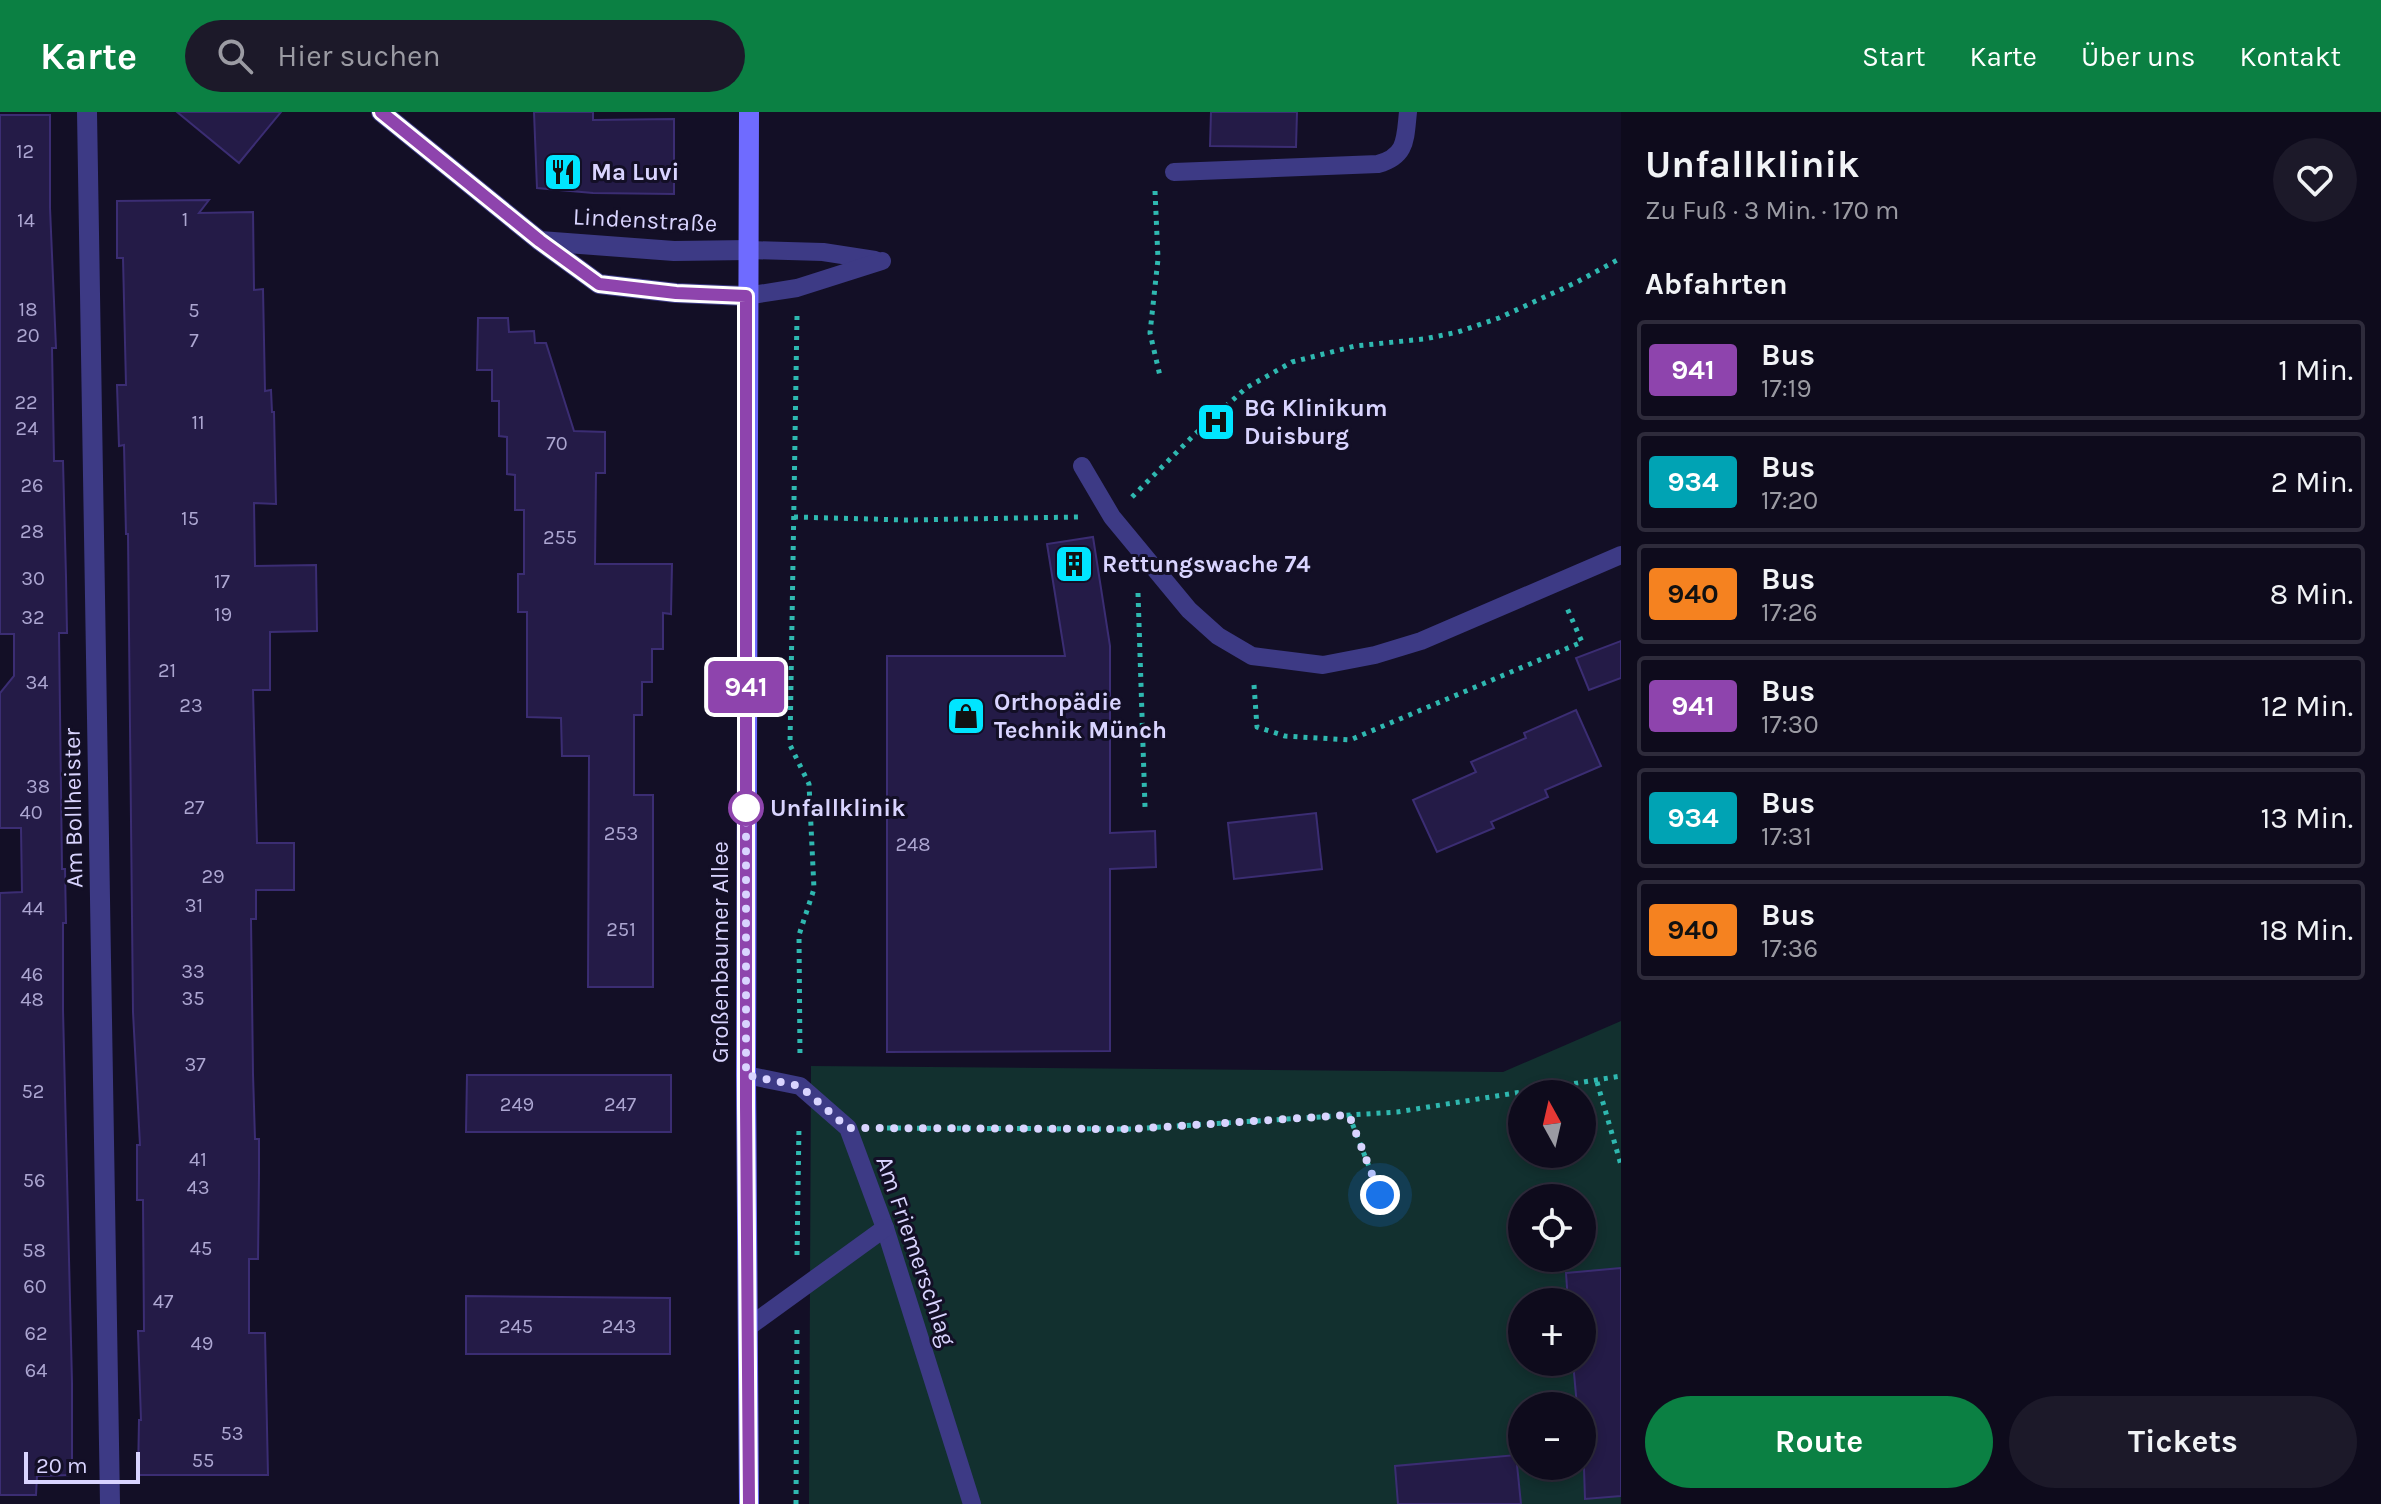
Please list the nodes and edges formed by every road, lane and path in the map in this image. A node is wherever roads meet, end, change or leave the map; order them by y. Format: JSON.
{"nodes":[{"id":1,"x":87,"y":112,"type":"edge"},
{"id":2,"x":381,"y":112,"type":"edge"},
{"id":3,"x":749,"y":112,"type":"edge"},
{"id":4,"x":1408,"y":112,"type":"edge"},
{"id":5,"x":1174,"y":172,"type":"dead end"},
{"id":6,"x":1155,"y":185,"type":"dead end"},
{"id":7,"x":540,"y":241,"type":"junction"},
{"id":8,"x":749,"y":250,"type":"junction"},
{"id":9,"x":1621,"y":258,"type":"edge"},
{"id":10,"x":797,"y":288,"type":"junction"},
{"id":11,"x":746,"y":296,"type":"junction"},
{"id":12,"x":1160,"y":376,"type":"dead end"},
{"id":13,"x":1082,"y":466,"type":"dead end"},
{"id":14,"x":794,"y":517,"type":"junction"},
{"id":15,"x":1112,"y":517,"type":"junction"},
{"id":16,"x":1137,"y":548,"type":"junction"},
{"id":17,"x":1621,"y":555,"type":"edge"},
{"id":18,"x":1557,"y":583,"type":"junction"},
{"id":19,"x":1252,"y":656,"type":"junction"},
{"id":20,"x":1145,"y":807,"type":"dead end"},
{"id":21,"x":746,"y":1075,"type":"junction"},
{"id":22,"x":1621,"y":1076,"type":"edge"},
{"id":23,"x":1597,"y":1082,"type":"junction"},
{"id":24,"x":800,"y":1086,"type":"junction"},
{"id":25,"x":1349,"y":1115,"type":"junction"},
{"id":26,"x":848,"y":1128,"type":"junction"},
{"id":27,"x":1621,"y":1165,"type":"edge"},
{"id":28,"x":1380,"y":1195,"type":"dead end"},
{"id":29,"x":885,"y":1228,"type":"junction"},
{"id":30,"x":797,"y":1292,"type":"junction"},
{"id":31,"x":747,"y":1328,"type":"junction"},
{"id":32,"x":110,"y":1504,"type":"edge"},
{"id":33,"x":749,"y":1504,"type":"edge"},
{"id":34,"x":796,"y":1504,"type":"edge"},
{"id":35,"x":972,"y":1504,"type":"edge"}],
"edges":[{"from":1,"to":32,"type":"street","name":"Am Bollheister"},
{"from":2,"to":7,"type":"street","name":"Lindenstraße"},
{"from":3,"to":8,"type":"main road","name":"Großenbaumer Allee"},
{"from":4,"to":5,"type":"lane"},
{"from":6,"to":12,"type":"path"},
{"from":7,"to":8,"type":"street","name":"Lindenstraße"},
{"from":7,"to":11,"type":"street","name":"Lindenstraße"},
{"from":8,"to":10,"type":"lane"},
{"from":8,"to":11,"type":"main road","name":"Großenbaumer Allee"},
{"from":9,"to":15,"type":"path"},
{"from":10,"to":11,"type":"lane"},
{"from":10,"to":14,"type":"path"},
{"from":11,"to":21,"type":"main road","name":"Großenbaumer Allee"},
{"from":13,"to":15,"type":"lane"},
{"from":14,"to":15,"type":"path"},
{"from":14,"to":24,"type":"path"},
{"from":15,"to":16,"type":"lane"},
{"from":16,"to":19,"type":"lane"},
{"from":16,"to":20,"type":"path"},
{"from":17,"to":18,"type":"lane"},
{"from":18,"to":19,"type":"lane"},
{"from":18,"to":19,"type":"path"},
{"from":21,"to":24,"type":"lane","name":"Am Friemerschlag"},
{"from":21,"to":31,"type":"main road","name":"Großenbaumer Allee"},
{"from":22,"to":23,"type":"path"},
{"from":23,"to":25,"type":"path"},
{"from":23,"to":27,"type":"path"},
{"from":24,"to":26,"type":"lane","name":"Am Friemerschlag"},
{"from":24,"to":30,"type":"path"},
{"from":25,"to":26,"type":"path"},
{"from":25,"to":28,"type":"path"},
{"from":26,"to":29,"type":"lane","name":"Am Friemerschlag"},
{"from":29,"to":30,"type":"lane"},
{"from":29,"to":35,"type":"lane","name":"Am Friemerschlag"},
{"from":30,"to":31,"type":"lane"},
{"from":30,"to":34,"type":"path"},
{"from":31,"to":33,"type":"main road","name":"Großenbaumer Allee"}]}
